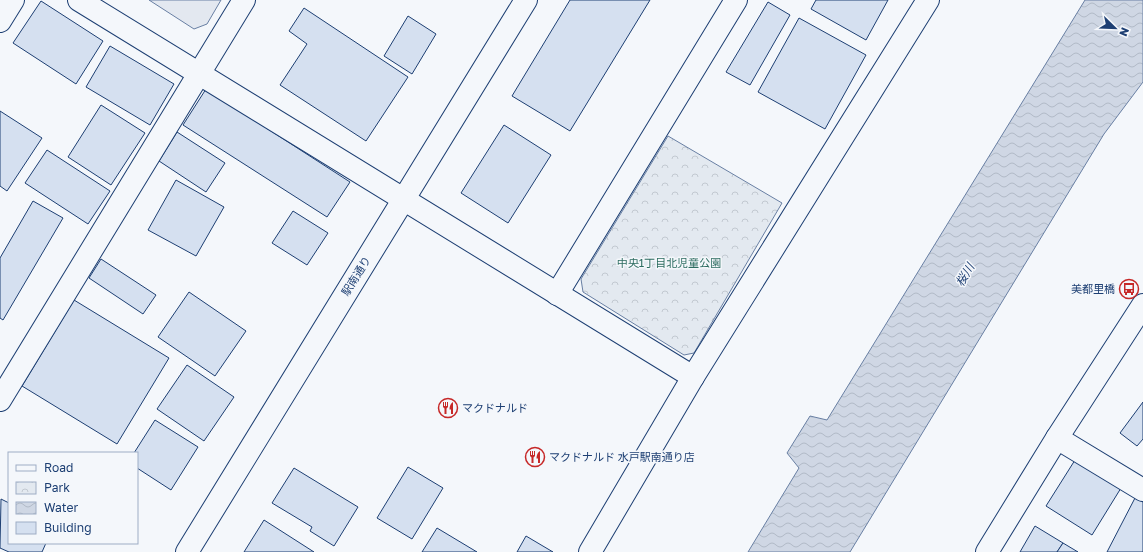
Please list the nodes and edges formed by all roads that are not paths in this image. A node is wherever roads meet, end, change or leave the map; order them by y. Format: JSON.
{"nodes":[{"id":1,"x":13,"y":0,"type":"edge"},
{"id":2,"x":79,"y":0,"type":"edge"},
{"id":3,"x":244,"y":0,"type":"edge"},
{"id":4,"x":526,"y":0,"type":"edge"},
{"id":5,"x":736,"y":0,"type":"edge"},
{"id":6,"x":928,"y":0,"type":"edge"},
{"id":7,"x":0,"y":21,"type":"edge"},
{"id":8,"x":199,"y":74,"type":"junction"},
{"id":9,"x":403,"y":199,"type":"junction"},
{"id":10,"x":558,"y":294,"type":"junction"},
{"id":11,"x":1143,"y":305,"type":"edge"},
{"id":12,"x":693,"y":377,"type":"junction"},
{"id":13,"x":0,"y":400,"type":"edge"},
{"id":14,"x":1057,"y":438,"type":"junction"},
{"id":15,"x":1143,"y":490,"type":"edge"},
{"id":16,"x":187,"y":552,"type":"edge"},
{"id":17,"x":590,"y":552,"type":"edge"},
{"id":18,"x":987,"y":552,"type":"edge"}],
"edges":[{"from":1,"to":7,"type":"street"},
{"from":2,"to":8,"type":"street"},
{"from":3,"to":8,"type":"street"},
{"from":4,"to":9,"type":"street","name":"駅南通り"},
{"from":5,"to":10,"type":"street"},
{"from":6,"to":12,"type":"street"},
{"from":8,"to":9,"type":"street"},
{"from":8,"to":13,"type":"street"},
{"from":9,"to":10,"type":"street"},
{"from":9,"to":16,"type":"street","name":"駅南通り"},
{"from":10,"to":12,"type":"street"},
{"from":11,"to":14,"type":"street"},
{"from":12,"to":17,"type":"street"},
{"from":14,"to":15,"type":"street"},
{"from":14,"to":18,"type":"street"}]}
